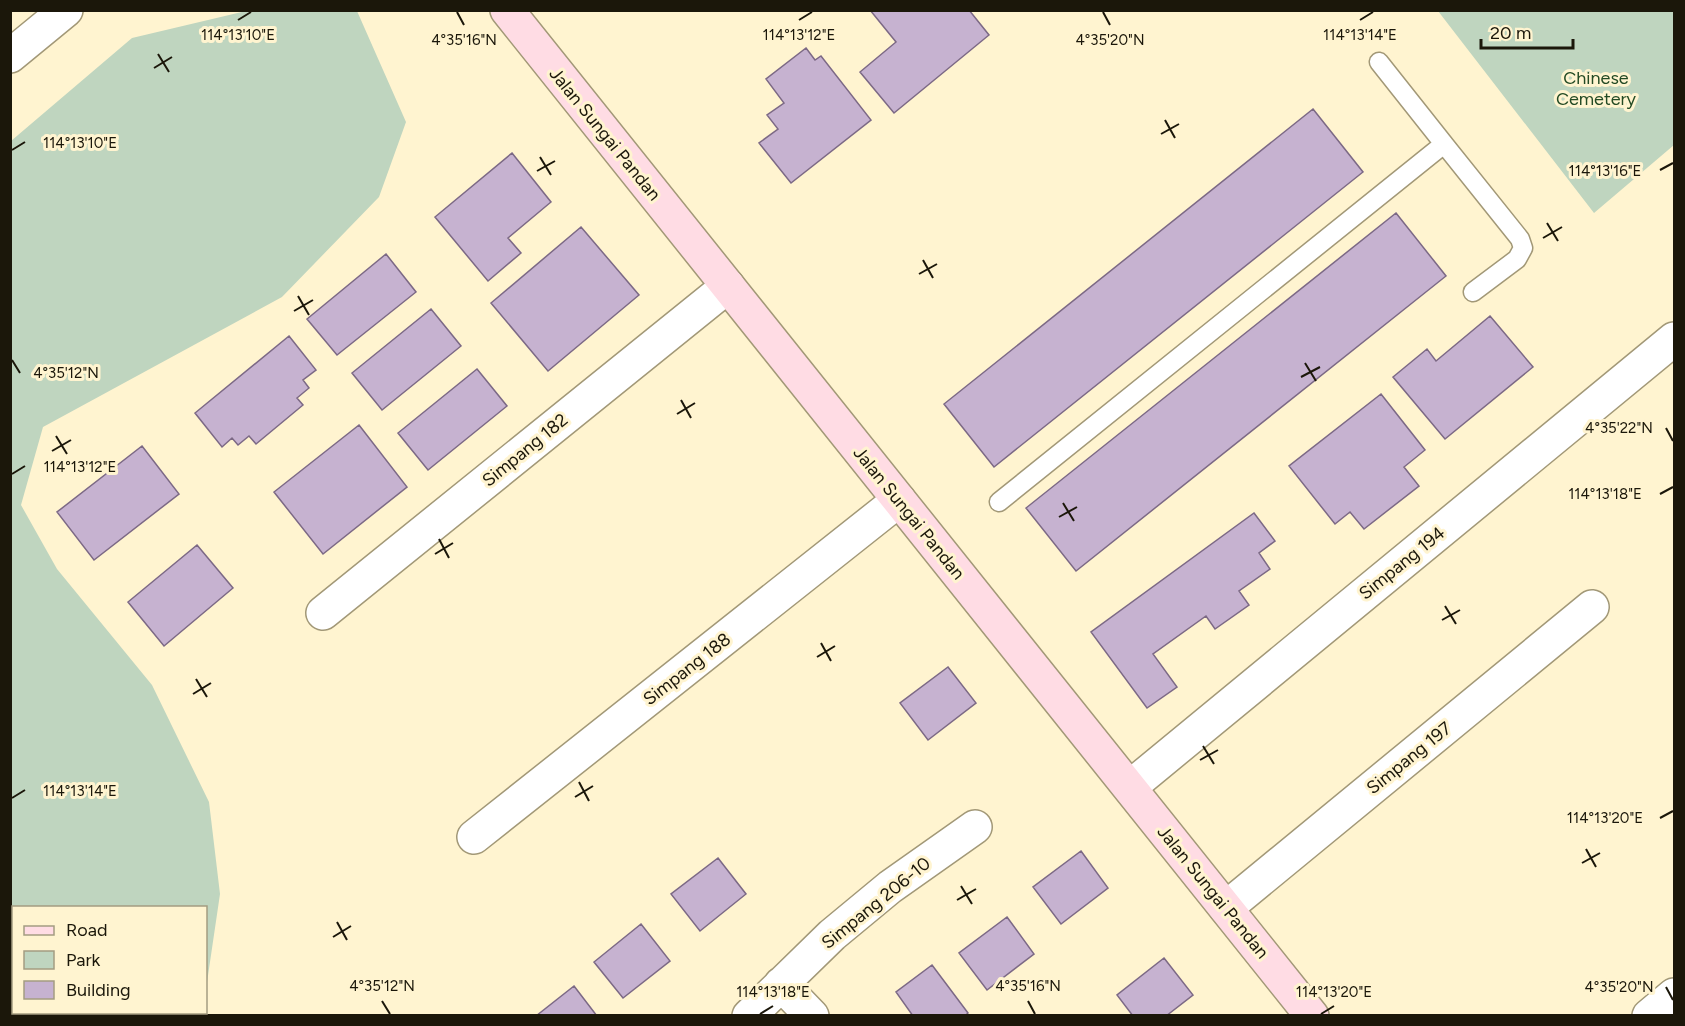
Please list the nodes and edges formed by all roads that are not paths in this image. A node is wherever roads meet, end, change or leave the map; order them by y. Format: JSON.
{"nodes":[{"id":1,"x":66,"y":10,"type":"edge"},
{"id":2,"x":507,"y":10,"type":"edge"},
{"id":3,"x":10,"y":56,"type":"edge"},
{"id":4,"x":1379,"y":62,"type":"dead end"},
{"id":5,"x":1444,"y":144,"type":"junction"},
{"id":6,"x":728,"y":286,"type":"junction"},
{"id":7,"x":1473,"y":292,"type":"dead end"},
{"id":8,"x":1674,"y":339,"type":"edge"},
{"id":9,"x":899,"y":500,"type":"junction"},
{"id":10,"x":999,"y":502,"type":"dead end"},
{"id":11,"x":1592,"y":607,"type":"dead end"},
{"id":12,"x":323,"y":613,"type":"dead end"},
{"id":13,"x":1130,"y":787,"type":"junction"},
{"id":14,"x":975,"y":827,"type":"dead end"},
{"id":15,"x":474,"y":837,"type":"dead end"},
{"id":16,"x":1227,"y":908,"type":"junction"},
{"id":17,"x":781,"y":984,"type":"junction"},
{"id":18,"x":1674,"y":995,"type":"edge"},
{"id":19,"x":749,"y":1016,"type":"edge"},
{"id":20,"x":812,"y":1016,"type":"edge"},
{"id":21,"x":1312,"y":1016,"type":"edge"},
{"id":22,"x":1649,"y":1016,"type":"edge"}],
"edges":[{"from":1,"to":3,"type":"street"},
{"from":2,"to":6,"type":"street","name":"Jalan Sungai Pandan"},
{"from":4,"to":5,"type":"lane"},
{"from":5,"to":7,"type":"lane"},
{"from":5,"to":10,"type":"lane"},
{"from":6,"to":9,"type":"street","name":"Jalan Sungai Pandan"},
{"from":6,"to":12,"type":"street","name":"Simpang 182"},
{"from":8,"to":13,"type":"street","name":"Simpang 194"},
{"from":9,"to":13,"type":"street","name":"Jalan Sungai Pandan"},
{"from":9,"to":15,"type":"street","name":"Simpang 188"},
{"from":11,"to":16,"type":"street","name":"Simpang 197"},
{"from":13,"to":16,"type":"street","name":"Jalan Sungai Pandan"},
{"from":14,"to":17,"type":"street","name":"Simpang 206-10"},
{"from":16,"to":21,"type":"street","name":"Jalan Sungai Pandan"},
{"from":17,"to":19,"type":"street","name":"Simpang 206-10"},
{"from":17,"to":20,"type":"street"},
{"from":18,"to":22,"type":"street"}]}
